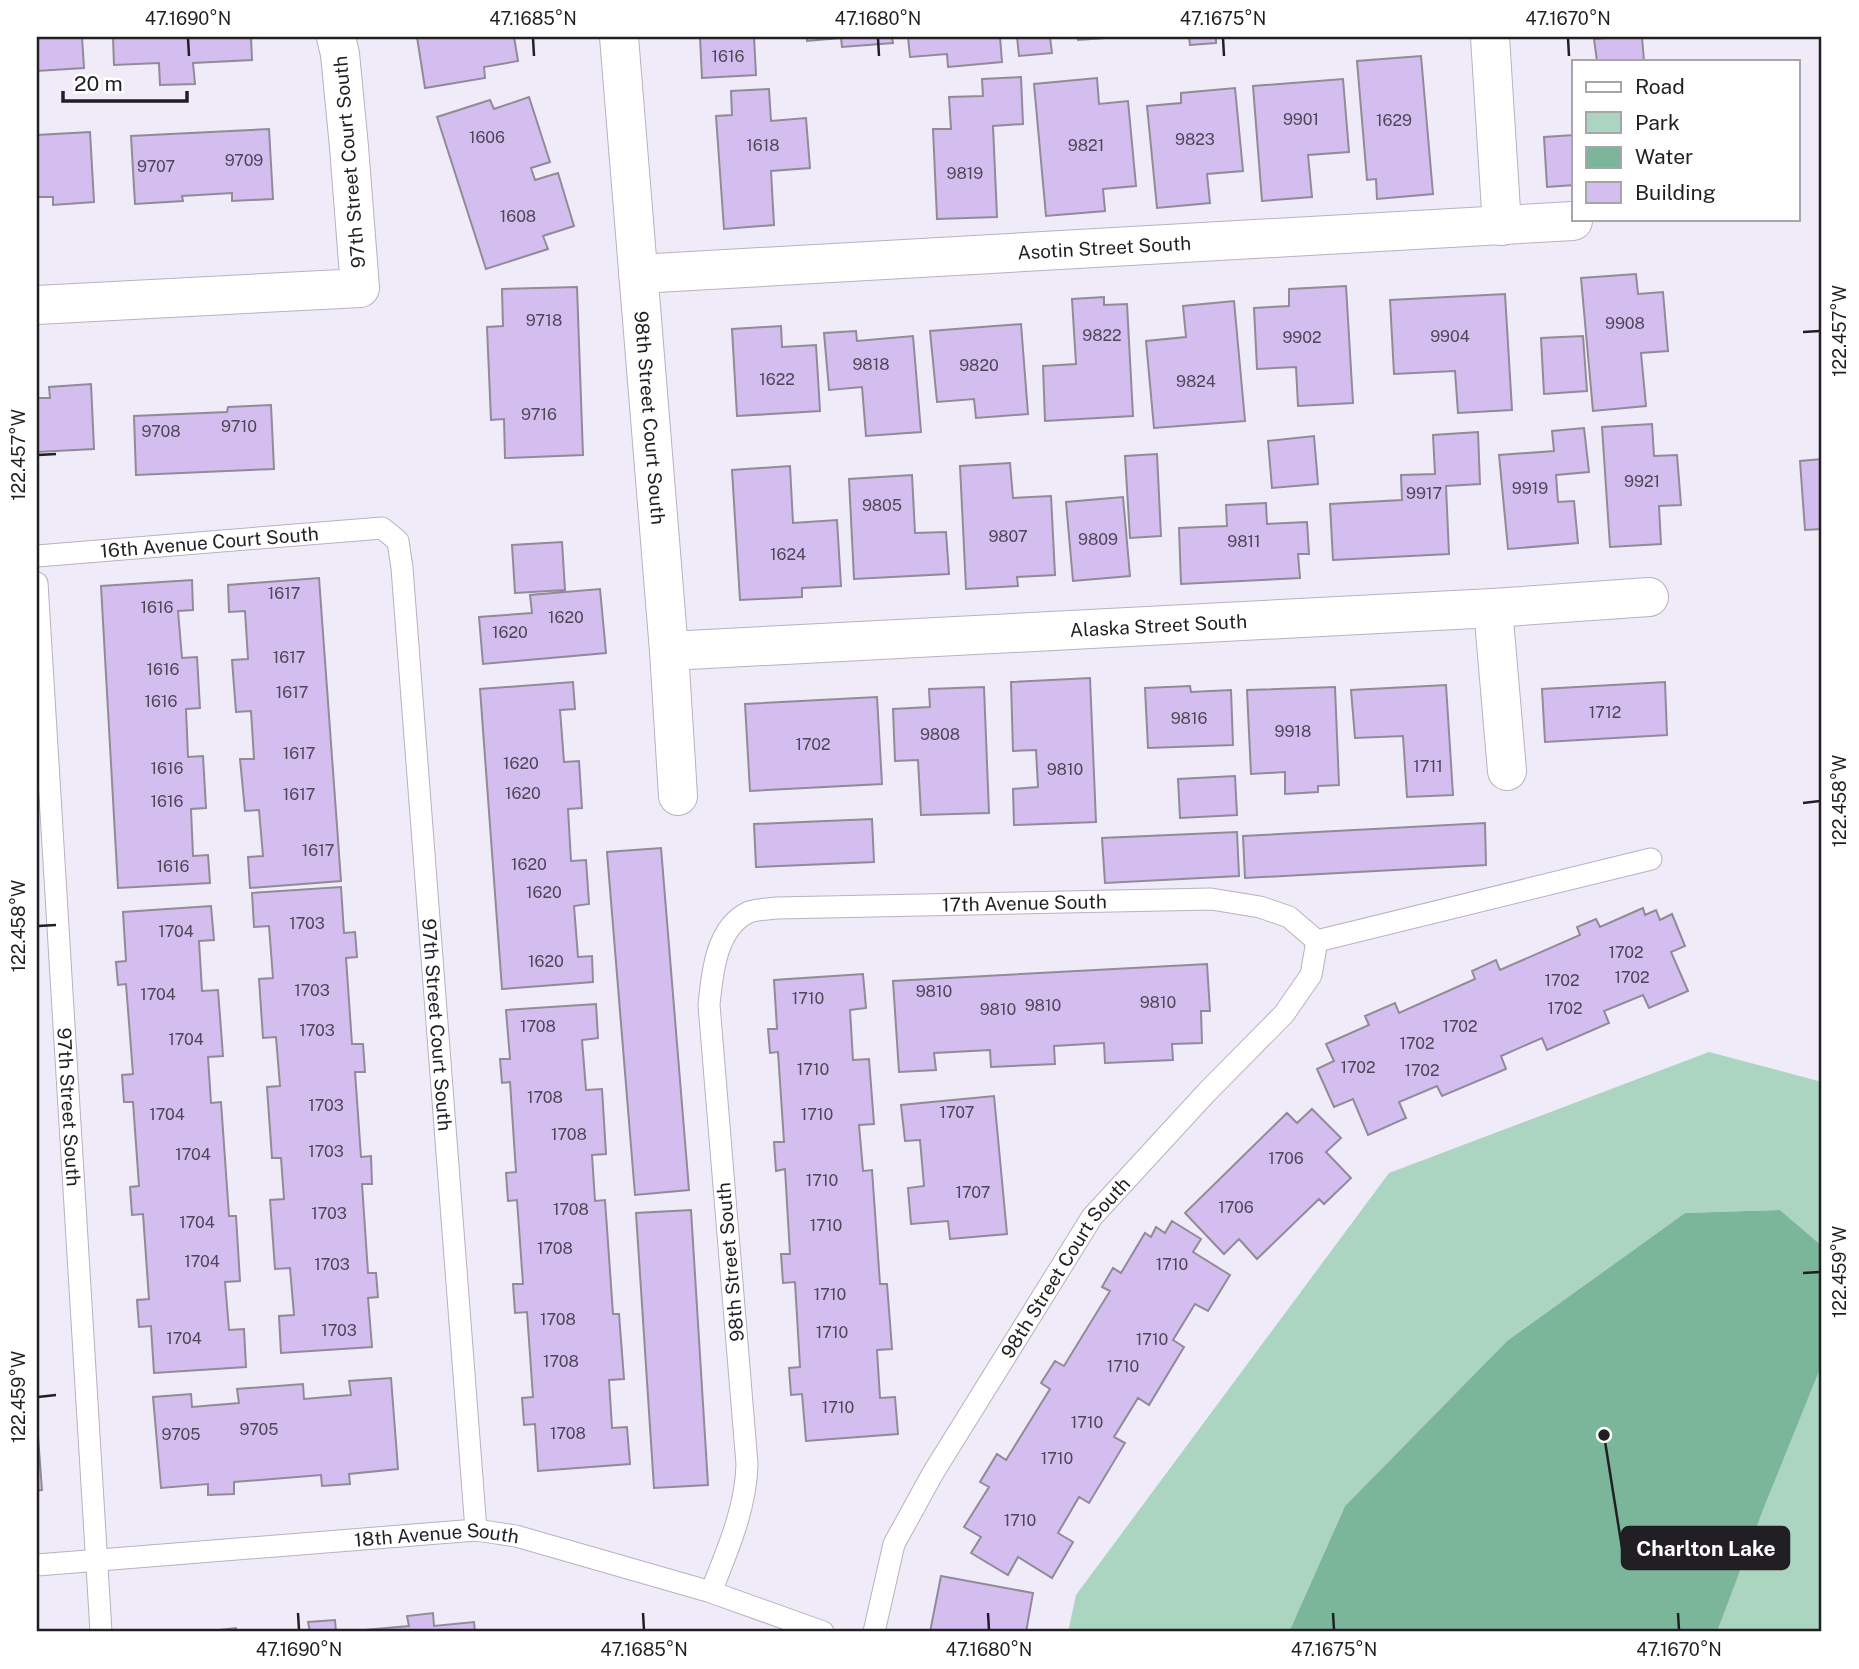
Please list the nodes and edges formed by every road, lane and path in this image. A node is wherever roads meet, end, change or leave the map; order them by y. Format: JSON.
{"nodes":[{"id":1,"x":336,"y":37,"type":"edge"},
{"id":2,"x":620,"y":37,"type":"edge"},
{"id":3,"x":1490,"y":37,"type":"edge"},
{"id":4,"x":1573,"y":221,"type":"dead end"},
{"id":5,"x":1502,"y":226,"type":"junction"},
{"id":6,"x":638,"y":274,"type":"junction"},
{"id":7,"x":37,"y":304,"type":"edge"},
{"id":8,"x":382,"y":528,"type":"joint"},
{"id":9,"x":37,"y":556,"type":"edge"},
{"id":10,"x":37,"y":583,"type":"edge"},
{"id":11,"x":1649,"y":597,"type":"dead end"},
{"id":12,"x":1493,"y":608,"type":"junction"},
{"id":13,"x":669,"y":651,"type":"junction"},
{"id":14,"x":1507,"y":771,"type":"dead end"},
{"id":15,"x":678,"y":796,"type":"dead end"},
{"id":16,"x":1651,"y":859,"type":"dead end"},
{"id":17,"x":729,"y":929,"type":"joint"},
{"id":18,"x":1317,"y":941,"type":"junction"},
{"id":19,"x":477,"y":1530,"type":"junction"},
{"id":20,"x":97,"y":1561,"type":"junction"},
{"id":21,"x":37,"y":1565,"type":"edge"},
{"id":22,"x":711,"y":1592,"type":"junction"},
{"id":23,"x":101,"y":1632,"type":"edge"},
{"id":24,"x":823,"y":1632,"type":"edge"},
{"id":25,"x":874,"y":1632,"type":"edge"}],
"edges":[{"from":1,"to":7,"type":"street","name":"97th Street Court South"},
{"from":2,"to":6,"type":"street","name":"98th Street Court South"},
{"from":3,"to":5,"type":"street"},
{"from":4,"to":5,"type":"street","name":"Asotin Street South"},
{"from":5,"to":6,"type":"street","name":"Asotin Street South"},
{"from":6,"to":13,"type":"street","name":"98th Street Court South"},
{"from":8,"to":9,"type":"lane","name":"16th Avenue Court South"},
{"from":8,"to":19,"type":"lane","name":"97th Street Court South"},
{"from":10,"to":20,"type":"lane","name":"97th Street South"},
{"from":11,"to":12,"type":"street","name":"Alaska Street South"},
{"from":12,"to":13,"type":"street","name":"Alaska Street South"},
{"from":12,"to":14,"type":"street"},
{"from":13,"to":15,"type":"street","name":"98th Street Court South"},
{"from":16,"to":18,"type":"lane"},
{"from":17,"to":18,"type":"lane","name":"17th Avenue South"},
{"from":17,"to":22,"type":"lane","name":"98th Street South"},
{"from":18,"to":25,"type":"lane","name":"98th Street Court South"},
{"from":19,"to":20,"type":"lane","name":"18th Avenue South"},
{"from":19,"to":22,"type":"lane","name":"18th Avenue South"},
{"from":20,"to":21,"type":"lane","name":"18th Avenue South"},
{"from":20,"to":23,"type":"lane","name":"97th Street South"},
{"from":22,"to":24,"type":"lane","name":"18th Avenue South"}]}
